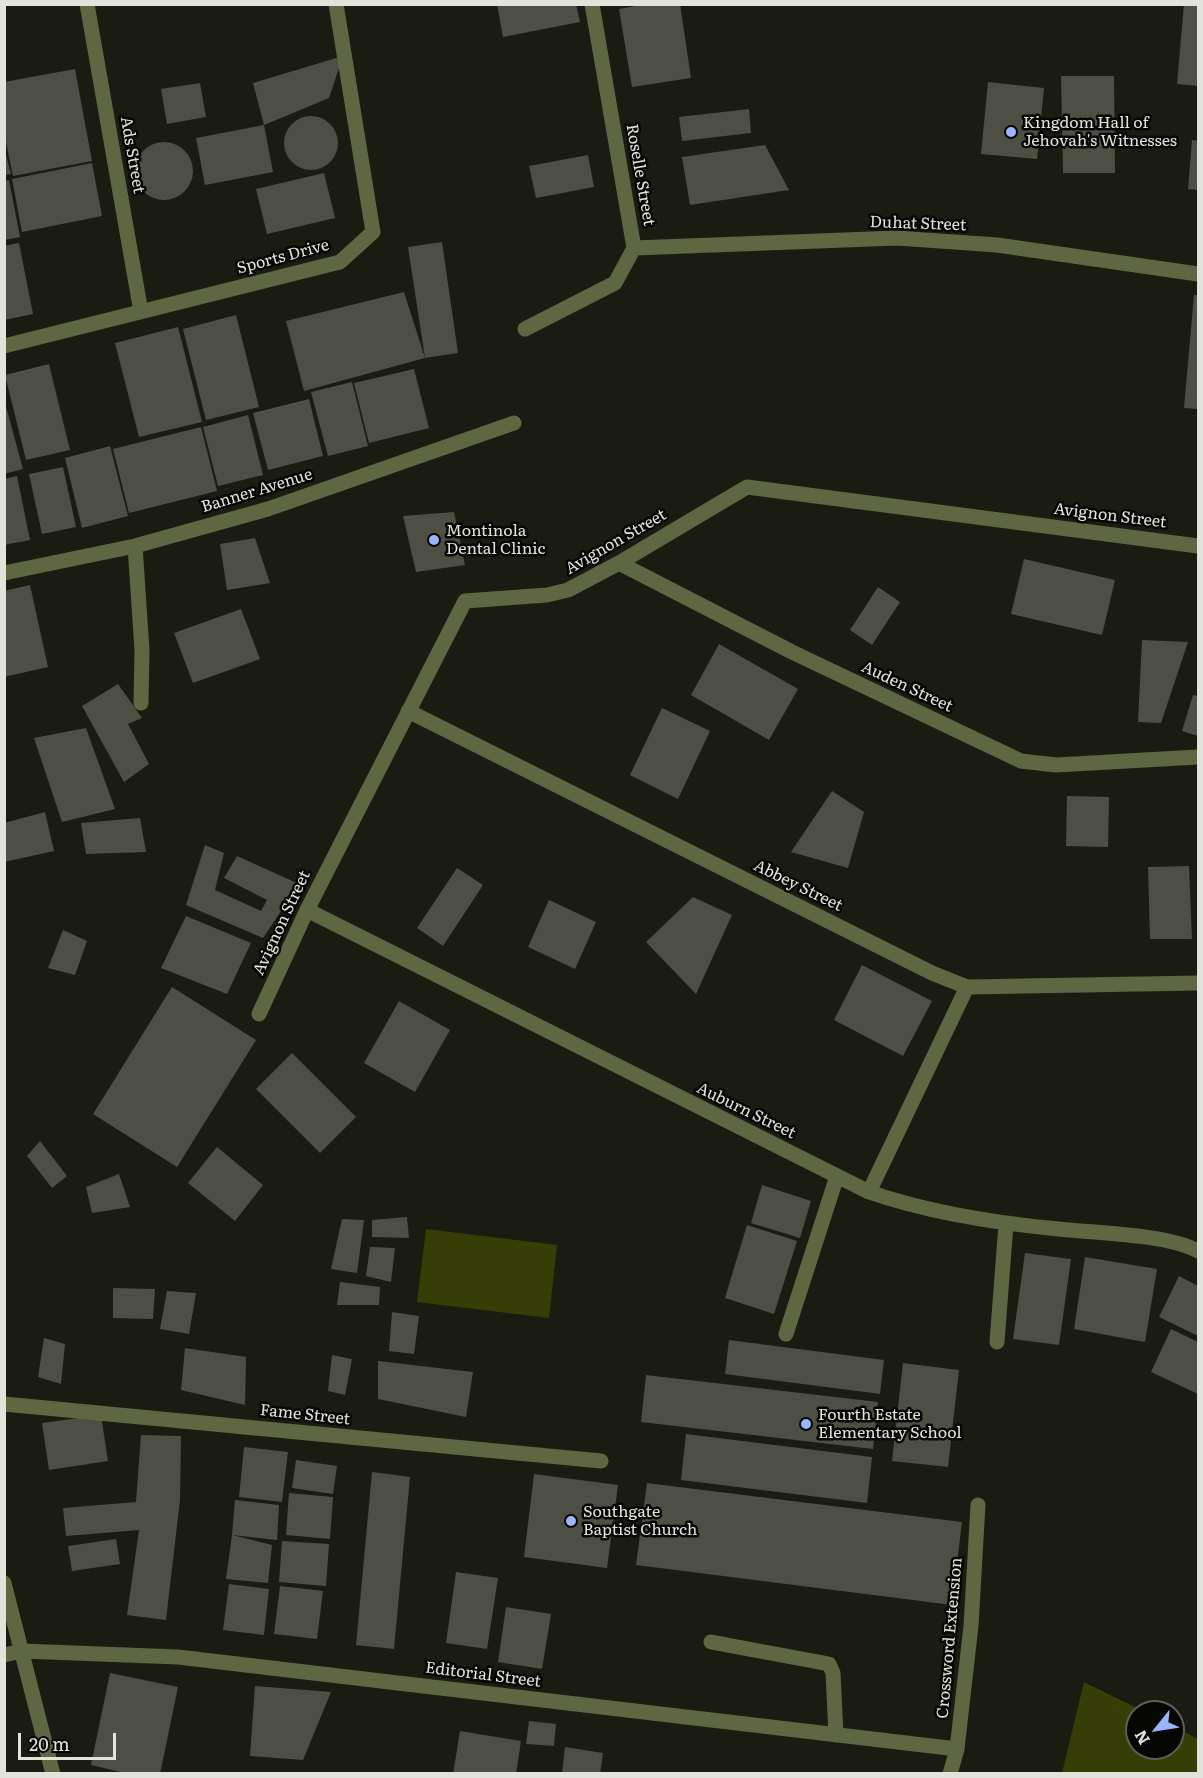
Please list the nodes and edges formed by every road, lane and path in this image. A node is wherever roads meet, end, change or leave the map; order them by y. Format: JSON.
{"nodes":[{"id":1,"x":87,"y":4,"type":"edge"},
{"id":2,"x":336,"y":4,"type":"edge"},
{"id":3,"x":592,"y":4,"type":"edge"},
{"id":4,"x":634,"y":248,"type":"junction"},
{"id":5,"x":1198,"y":274,"type":"edge"},
{"id":6,"x":141,"y":312,"type":"junction"},
{"id":7,"x":525,"y":329,"type":"dead end"},
{"id":8,"x":4,"y":346,"type":"edge"},
{"id":9,"x":514,"y":423,"type":"dead end"},
{"id":10,"x":135,"y":546,"type":"junction"},
{"id":11,"x":1198,"y":546,"type":"edge"},
{"id":12,"x":619,"y":563,"type":"junction"},
{"id":13,"x":4,"y":573,"type":"edge"},
{"id":14,"x":141,"y":704,"type":"dead end"},
{"id":15,"x":408,"y":711,"type":"junction"},
{"id":16,"x":1198,"y":757,"type":"edge"},
{"id":17,"x":307,"y":910,"type":"junction"},
{"id":18,"x":1198,"y":983,"type":"edge"},
{"id":19,"x":967,"y":987,"type":"junction"},
{"id":20,"x":259,"y":1014,"type":"dead end"},
{"id":21,"x":837,"y":1176,"type":"junction"},
{"id":22,"x":870,"y":1192,"type":"junction"},
{"id":23,"x":1006,"y":1224,"type":"junction"},
{"id":24,"x":1198,"y":1251,"type":"edge"},
{"id":25,"x":786,"y":1334,"type":"dead end"},
{"id":26,"x":997,"y":1342,"type":"dead end"},
{"id":27,"x":4,"y":1404,"type":"edge"},
{"id":28,"x":601,"y":1461,"type":"dead end"},
{"id":29,"x":978,"y":1505,"type":"dead end"},
{"id":30,"x":4,"y":1583,"type":"edge"},
{"id":31,"x":711,"y":1642,"type":"dead end"},
{"id":32,"x":22,"y":1651,"type":"junction"},
{"id":33,"x":4,"y":1655,"type":"edge"},
{"id":34,"x":836,"y":1735,"type":"junction"},
{"id":35,"x":957,"y":1749,"type":"junction"},
{"id":36,"x":53,"y":1773,"type":"edge"},
{"id":37,"x":950,"y":1773,"type":"edge"}],
"edges":[{"from":1,"to":6,"type":"street","name":"Ads Street"},
{"from":2,"to":6,"type":"street","name":"Sports Drive"},
{"from":3,"to":4,"type":"street","name":"Roselle Street"},
{"from":4,"to":5,"type":"street","name":"Duhat Street"},
{"from":4,"to":7,"type":"street","name":"Roselle Street"},
{"from":6,"to":8,"type":"street","name":"Sports Drive"},
{"from":9,"to":10,"type":"street","name":"Banner Avenue"},
{"from":10,"to":13,"type":"street","name":"Banner Avenue"},
{"from":10,"to":14,"type":"street"},
{"from":11,"to":12,"type":"street","name":"Avignon Street"},
{"from":12,"to":15,"type":"street","name":"Avignon Street"},
{"from":12,"to":16,"type":"street","name":"Auden Street"},
{"from":15,"to":17,"type":"street","name":"Avignon Street"},
{"from":15,"to":19,"type":"street","name":"Abbey Street"},
{"from":17,"to":20,"type":"street","name":"Avignon Street"},
{"from":17,"to":21,"type":"street","name":"Auburn Street"},
{"from":18,"to":19,"type":"street","name":"Abbey Street"},
{"from":19,"to":22,"type":"street"},
{"from":21,"to":22,"type":"street","name":"Auburn Street"},
{"from":21,"to":25,"type":"street"},
{"from":22,"to":23,"type":"street","name":"Auburn Street"},
{"from":23,"to":24,"type":"street","name":"Auburn Street"},
{"from":23,"to":26,"type":"street"},
{"from":27,"to":28,"type":"street","name":"Fame Street"},
{"from":29,"to":35,"type":"street","name":"Crossword Extension"},
{"from":30,"to":32,"type":"street"},
{"from":31,"to":34,"type":"street"},
{"from":32,"to":33,"type":"street","name":"Editorial Street"},
{"from":32,"to":34,"type":"street","name":"Editorial Street"},
{"from":32,"to":36,"type":"street"},
{"from":34,"to":35,"type":"street","name":"Editorial Street"},
{"from":35,"to":37,"type":"street","name":"Crossword Extension"}]}
